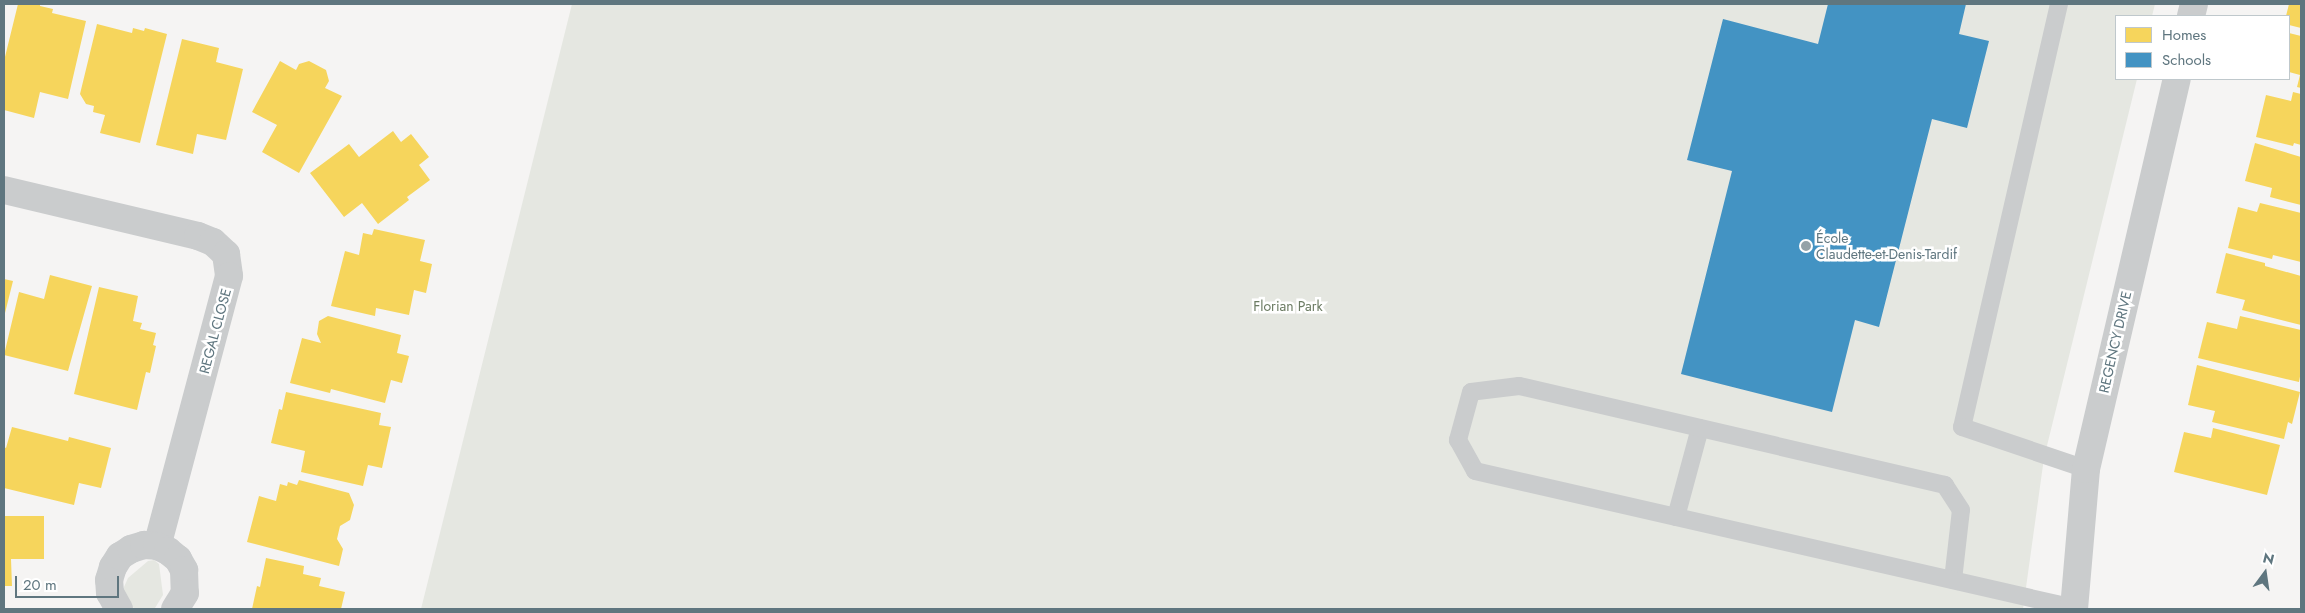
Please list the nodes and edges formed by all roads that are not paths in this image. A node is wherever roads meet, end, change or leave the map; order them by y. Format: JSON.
{"nodes":[{"id":1,"x":2060,"y":4,"type":"edge"},
{"id":2,"x":2177,"y":80,"type":"edge"},
{"id":3,"x":4,"y":190,"type":"edge"},
{"id":4,"x":1700,"y":428,"type":"junction"},
{"id":5,"x":2086,"y":469,"type":"junction"},
{"id":6,"x":1676,"y":517,"type":"junction"},
{"id":7,"x":157,"y":546,"type":"junction"},
{"id":8,"x":1953,"y":580,"type":"junction"},
{"id":9,"x":2074,"y":608,"type":"edge"},
{"id":10,"x":120,"y":609,"type":"edge"},
{"id":11,"x":176,"y":609,"type":"edge"}],
"edges":[{"from":1,"to":5,"type":"lane"},
{"from":2,"to":5,"type":"street","name":"REGENCY DRIVE"},
{"from":3,"to":7,"type":"street","name":"REGAL CLOSE"},
{"from":4,"to":6,"type":"lane"},
{"from":4,"to":6,"type":"lane"},
{"from":4,"to":8,"type":"lane"},
{"from":5,"to":9,"type":"street","name":"REGENCY DRIVE"},
{"from":6,"to":8,"type":"lane"},
{"from":7,"to":10,"type":"street"},
{"from":7,"to":11,"type":"street"},
{"from":8,"to":9,"type":"lane"}]}
